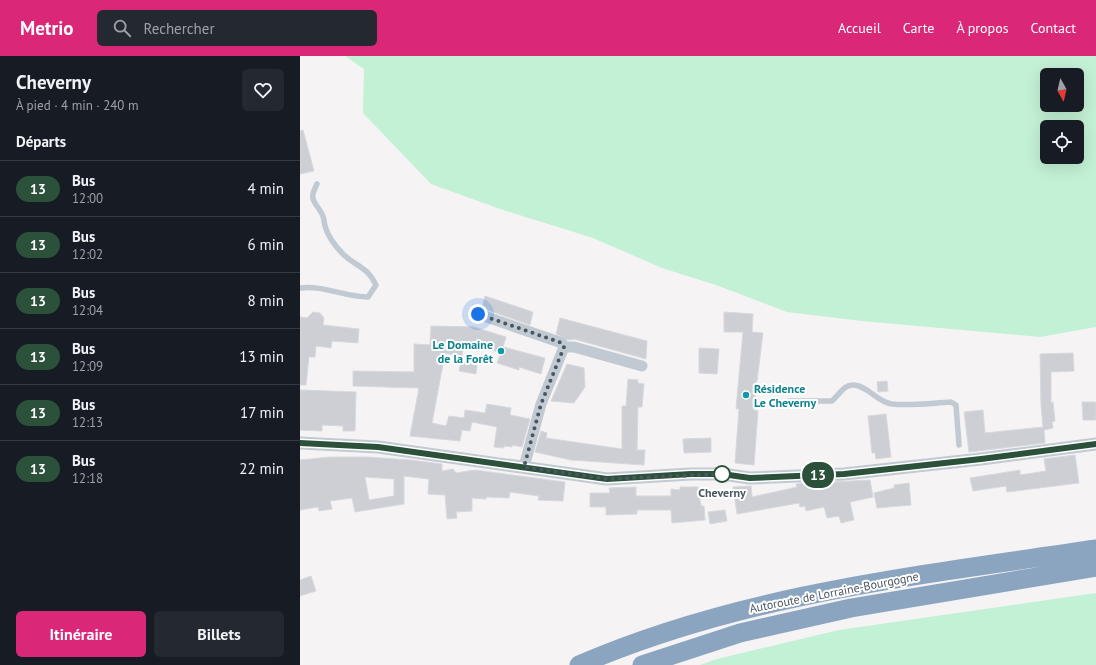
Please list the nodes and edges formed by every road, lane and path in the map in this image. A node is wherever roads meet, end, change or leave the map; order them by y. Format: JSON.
{"nodes":[{"id":1,"x":317,"y":184,"type":"dead end"},
{"id":2,"x":300,"y":288,"type":"edge"},
{"id":3,"x":478,"y":314,"type":"dead end"},
{"id":4,"x":564,"y":347,"type":"junction"},
{"id":5,"x":642,"y":366,"type":"dead end"},
{"id":6,"x":790,"y":401,"type":"dead end"},
{"id":7,"x":300,"y":443,"type":"edge"},
{"id":8,"x":1096,"y":444,"type":"edge"},
{"id":9,"x":959,"y":445,"type":"dead end"},
{"id":10,"x":524,"y":467,"type":"junction"},
{"id":11,"x":1096,"y":549,"type":"edge"},
{"id":12,"x":1096,"y":567,"type":"edge"},
{"id":13,"x":579,"y":665,"type":"edge"},
{"id":14,"x":642,"y":665,"type":"edge"}],
"edges":[{"from":1,"to":2,"type":"lane"},
{"from":3,"to":4,"type":"street"},
{"from":4,"to":5,"type":"street"},
{"from":4,"to":10,"type":"street"},
{"from":6,"to":9,"type":"lane"},
{"from":7,"to":10,"type":"street"},
{"from":8,"to":10,"type":"street"},
{"from":11,"to":13,"type":"highway","name":"Autoroute de Lorraine-Bourgogne"},
{"from":12,"to":14,"type":"highway","name":"Autoroute de Lorraine-Bourgogne"}]}
